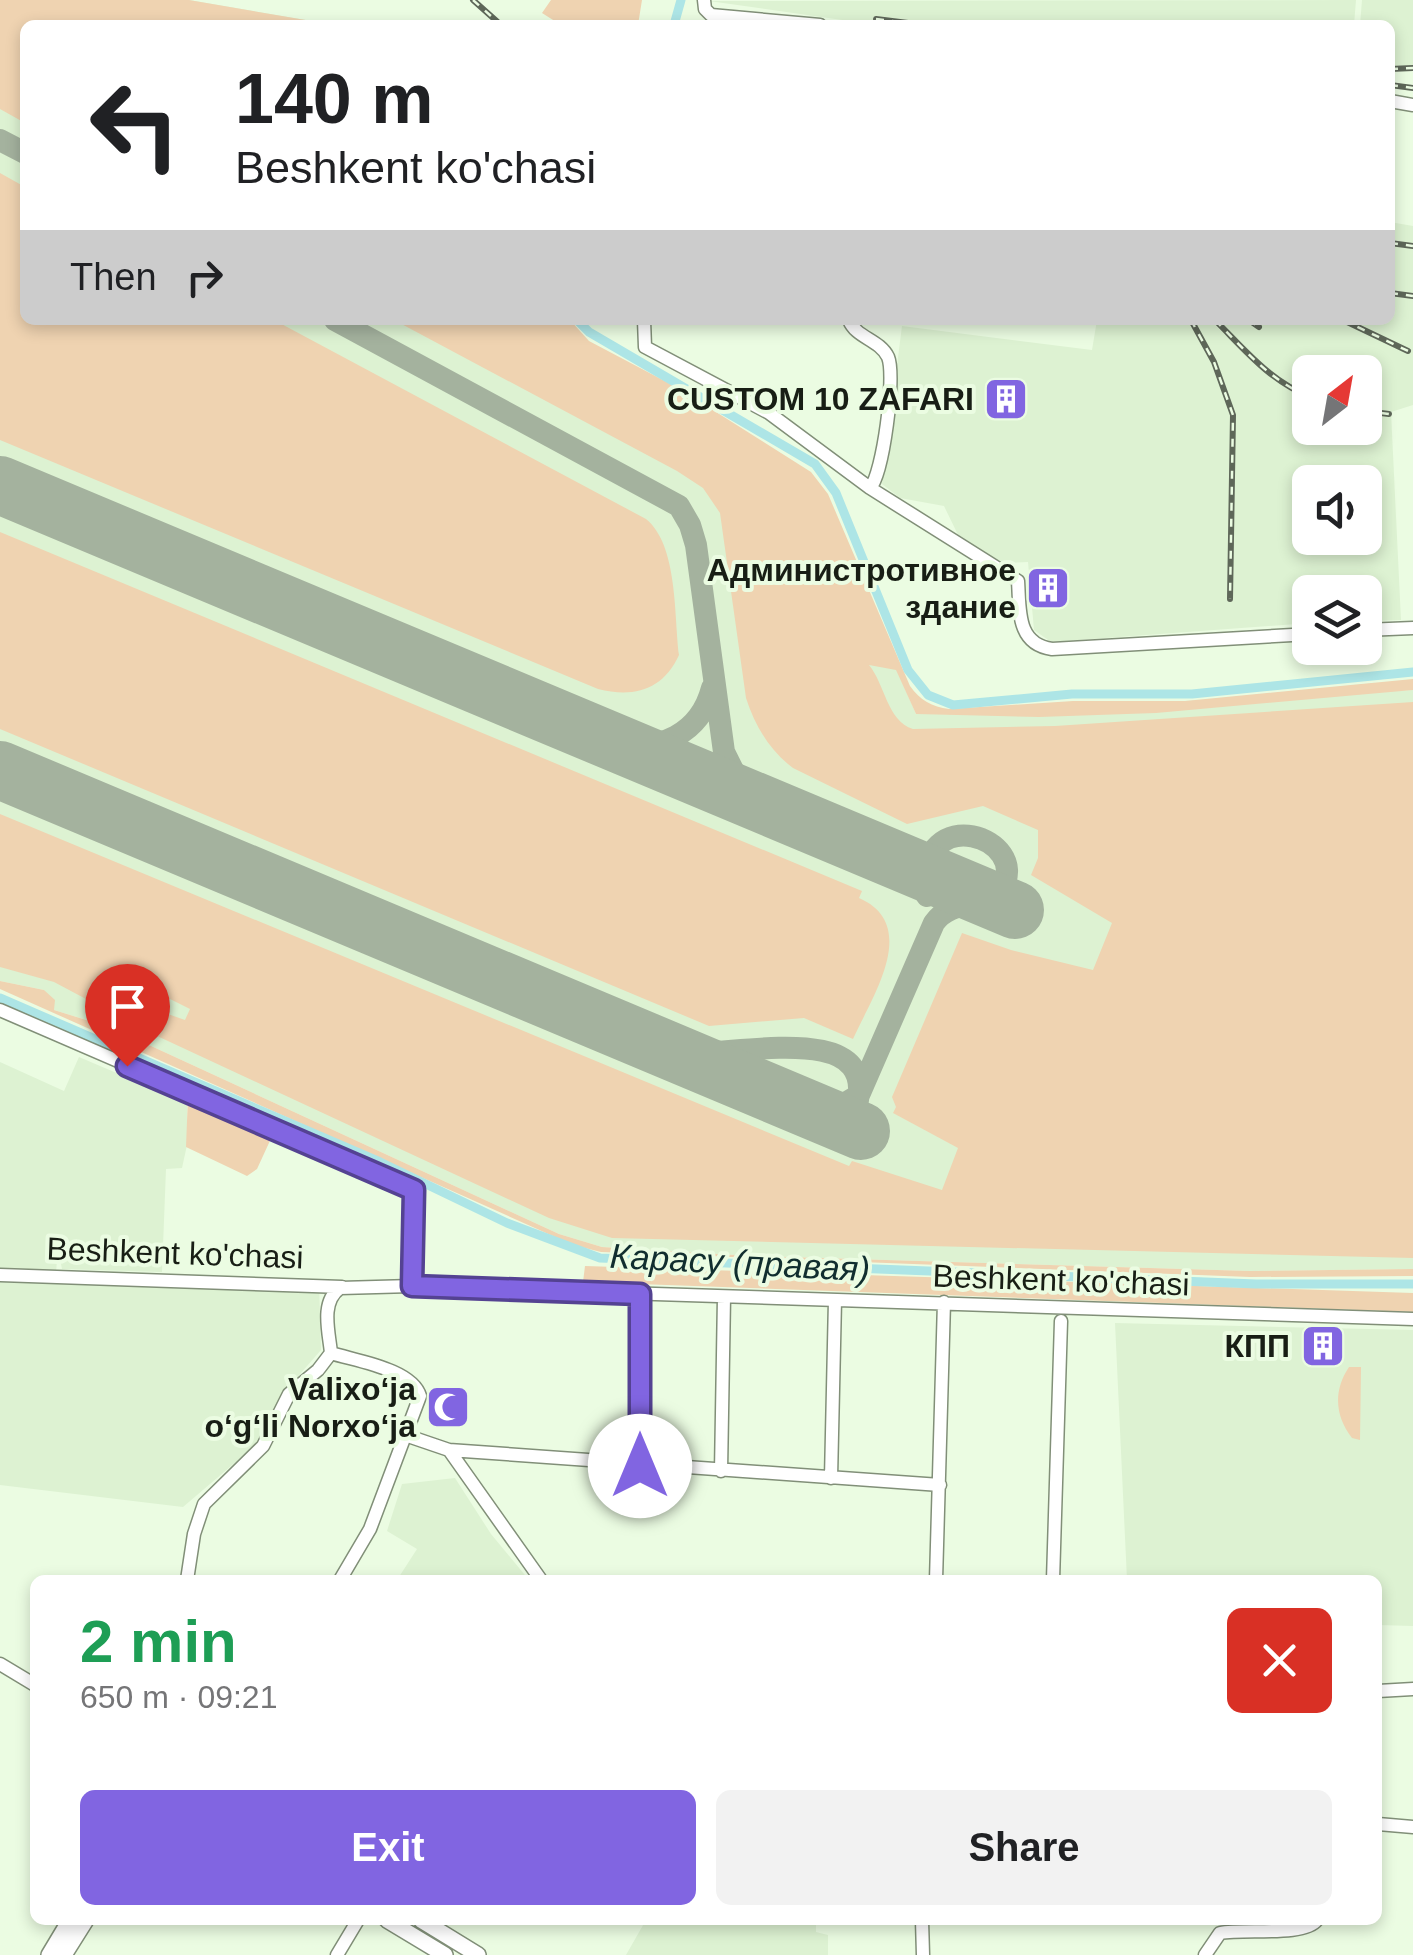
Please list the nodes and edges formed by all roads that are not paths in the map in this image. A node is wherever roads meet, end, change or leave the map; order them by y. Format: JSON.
{"nodes":[{"id":1,"x":704,"y":0,"type":"edge"},
{"id":2,"x":766,"y":20,"type":"edge"},
{"id":3,"x":644,"y":325,"type":"edge"},
{"id":4,"x":852,"y":325,"type":"edge"},
{"id":5,"x":870,"y":488,"type":"junction"},
{"id":6,"x":1413,"y":628,"type":"edge"},
{"id":7,"x":1382,"y":629,"type":"edge"},
{"id":8,"x":1292,"y":635,"type":"edge"},
{"id":9,"x":0,"y":1010,"type":"edge"},
{"id":10,"x":0,"y":1276,"type":"edge"},
{"id":11,"x":320,"y":1286,"type":"junction"},
{"id":12,"x":412,"y":1286,"type":"junction"},
{"id":13,"x":341,"y":1289,"type":"junction"},
{"id":14,"x":640,"y":1294,"type":"junction"},
{"id":15,"x":724,"y":1297,"type":"junction"},
{"id":16,"x":835,"y":1300,"type":"junction"},
{"id":17,"x":944,"y":1302,"type":"junction"},
{"id":18,"x":328,"y":1305,"type":"junction"},
{"id":19,"x":1413,"y":1320,"type":"edge"},
{"id":20,"x":1061,"y":1321,"type":"dead end"},
{"id":21,"x":331,"y":1353,"type":"junction"},
{"id":22,"x":405,"y":1435,"type":"junction"},
{"id":23,"x":449,"y":1450,"type":"junction"},
{"id":24,"x":640,"y":1466,"type":"junction"},
{"id":25,"x":721,"y":1471,"type":"junction"},
{"id":26,"x":830,"y":1478,"type":"junction"},
{"id":27,"x":940,"y":1485,"type":"junction"},
{"id":28,"x":188,"y":1575,"type":"edge"},
{"id":29,"x":343,"y":1575,"type":"edge"},
{"id":30,"x":536,"y":1575,"type":"edge"},
{"id":31,"x":936,"y":1575,"type":"edge"},
{"id":32,"x":1053,"y":1575,"type":"edge"},
{"id":33,"x":0,"y":1664,"type":"edge"},
{"id":34,"x":30,"y":1683,"type":"edge"},
{"id":35,"x":1413,"y":1689,"type":"edge"},
{"id":36,"x":1382,"y":1691,"type":"edge"},
{"id":37,"x":1382,"y":1824,"type":"edge"},
{"id":38,"x":1413,"y":1826,"type":"edge"},
{"id":39,"x":67,"y":1925,"type":"edge"},
{"id":40,"x":83,"y":1925,"type":"edge"},
{"id":41,"x":355,"y":1925,"type":"edge"},
{"id":42,"x":395,"y":1925,"type":"edge"},
{"id":43,"x":428,"y":1925,"type":"edge"},
{"id":44,"x":922,"y":1925,"type":"edge"},
{"id":45,"x":1311,"y":1925,"type":"edge"},
{"id":46,"x":68,"y":1954,"type":"edge"},
{"id":47,"x":49,"y":1955,"type":"edge"},
{"id":48,"x":336,"y":1955,"type":"edge"},
{"id":49,"x":445,"y":1955,"type":"edge"},
{"id":50,"x":478,"y":1955,"type":"edge"},
{"id":51,"x":923,"y":1955,"type":"edge"},
{"id":52,"x":1205,"y":1955,"type":"edge"}],
"edges":[{"from":1,"to":2,"type":"street"},
{"from":3,"to":5,"type":"street"},
{"from":4,"to":5,"type":"street"},
{"from":5,"to":8,"type":"street"},
{"from":6,"to":7,"type":"street"},
{"from":9,"to":12,"type":"street"},
{"from":10,"to":11,"type":"street","name":"Beshkent ko'chasi"},
{"from":11,"to":13,"type":"street","name":"Beshkent ko'chasi"},
{"from":11,"to":18,"type":"street"},
{"from":12,"to":13,"type":"street","name":"Beshkent ko'chasi"},
{"from":12,"to":14,"type":"street","name":"Beshkent ko'chasi"},
{"from":13,"to":18,"type":"street"},
{"from":14,"to":15,"type":"street","name":"Beshkent ko'chasi"},
{"from":14,"to":24,"type":"street"},
{"from":15,"to":16,"type":"street","name":"Beshkent ko'chasi"},
{"from":15,"to":25,"type":"street"},
{"from":16,"to":17,"type":"street","name":"Beshkent ko'chasi"},
{"from":16,"to":26,"type":"street"},
{"from":17,"to":19,"type":"street","name":"Beshkent ko'chasi"},
{"from":17,"to":27,"type":"street"},
{"from":18,"to":21,"type":"street"},
{"from":20,"to":32,"type":"street"},
{"from":21,"to":22,"type":"street"},
{"from":21,"to":28,"type":"street"},
{"from":22,"to":23,"type":"street"},
{"from":22,"to":29,"type":"street"},
{"from":23,"to":24,"type":"street"},
{"from":23,"to":30,"type":"street"},
{"from":24,"to":25,"type":"street"},
{"from":25,"to":26,"type":"street"},
{"from":26,"to":27,"type":"street"},
{"from":27,"to":31,"type":"street"},
{"from":33,"to":34,"type":"street"},
{"from":35,"to":36,"type":"street"},
{"from":37,"to":38,"type":"street"},
{"from":39,"to":47,"type":"main road"},
{"from":40,"to":46,"type":"main road"},
{"from":41,"to":48,"type":"street"},
{"from":42,"to":49,"type":"main road"},
{"from":43,"to":50,"type":"main road"},
{"from":44,"to":51,"type":"street"},
{"from":45,"to":52,"type":"street"}]}
